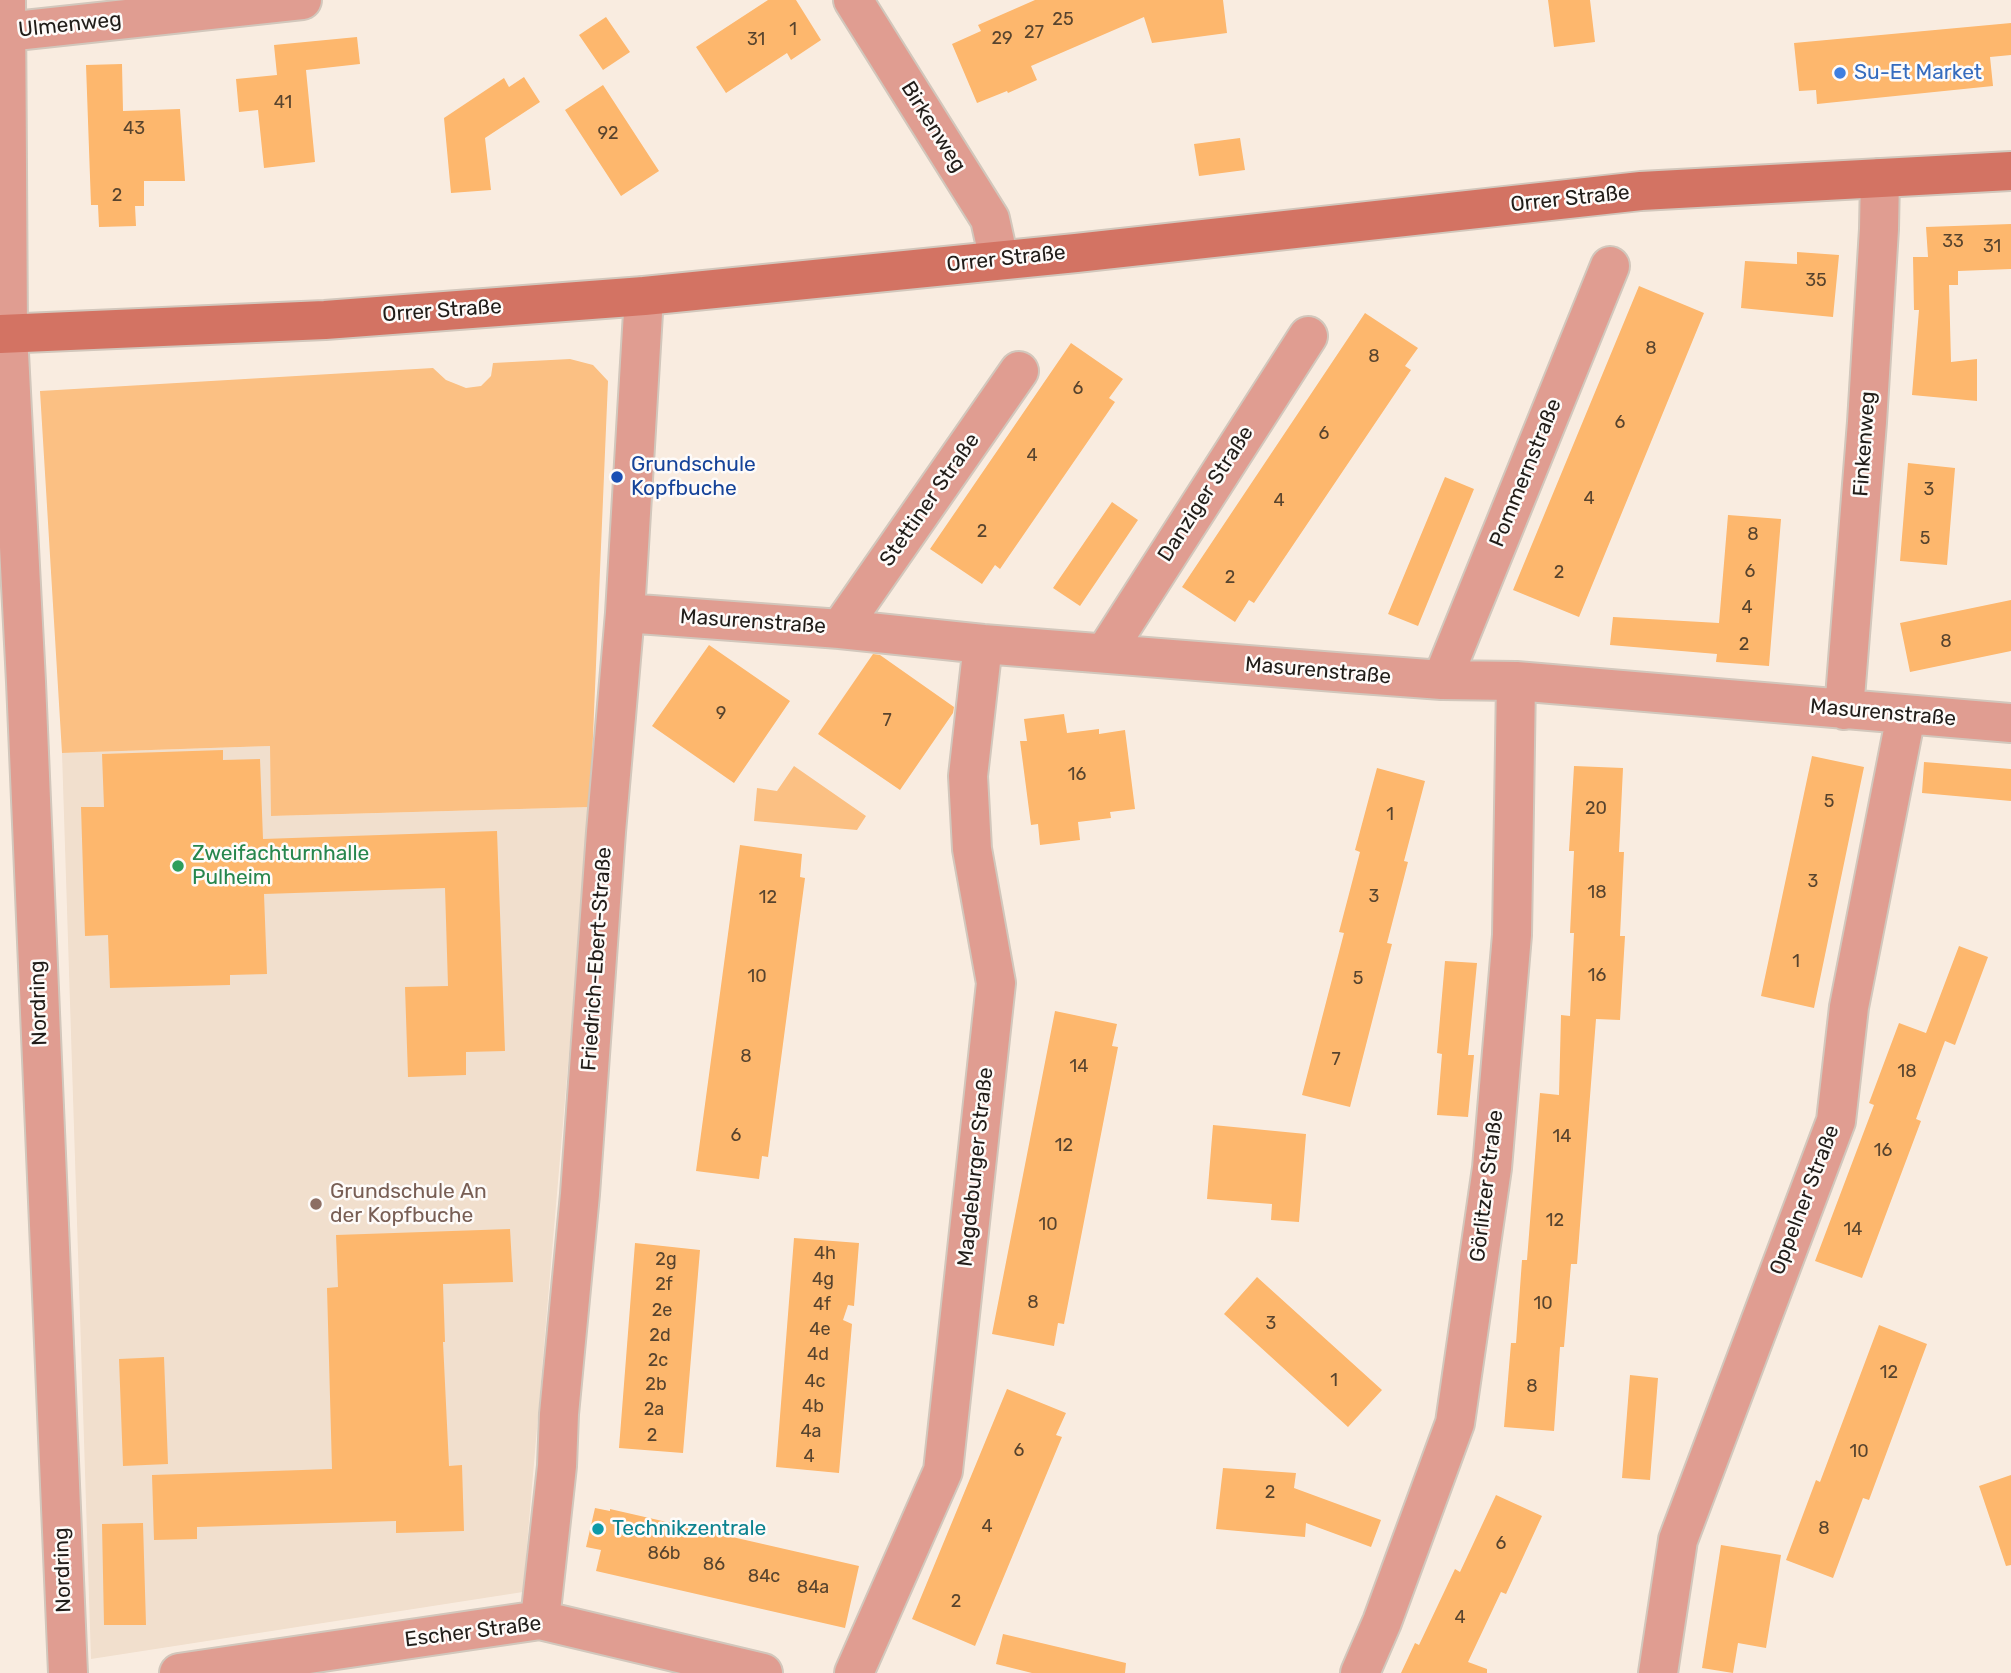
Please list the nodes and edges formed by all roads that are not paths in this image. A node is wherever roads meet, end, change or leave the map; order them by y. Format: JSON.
{"nodes":[{"id":1,"x":302,"y":0,"type":"edge"},
{"id":2,"x":853,"y":0,"type":"edge"},
{"id":3,"x":6,"y":16,"type":"edge"},
{"id":4,"x":2011,"y":171,"type":"edge"},
{"id":5,"x":1880,"y":178,"type":"junction"},
{"id":6,"x":999,"y":260,"type":"junction"},
{"id":7,"x":1610,"y":266,"type":"dead end"},
{"id":8,"x":645,"y":296,"type":"junction"},
{"id":9,"x":4,"y":334,"type":"edge"},
{"id":10,"x":1308,"y":336,"type":"dead end"},
{"id":11,"x":1019,"y":371,"type":"dead end"},
{"id":12,"x":625,"y":613,"type":"junction"},
{"id":13,"x":841,"y":629,"type":"junction"},
{"id":14,"x":983,"y":644,"type":"junction"},
{"id":15,"x":1105,"y":653,"type":"junction"},
{"id":16,"x":1442,"y":680,"type":"junction"},
{"id":17,"x":1516,"y":681,"type":"junction"},
{"id":18,"x":13,"y":683,"type":"edge"},
{"id":19,"x":1844,"y":710,"type":"junction"},
{"id":20,"x":1906,"y":715,"type":"junction"},
{"id":21,"x":2011,"y":723,"type":"edge"},
{"id":22,"x":540,"y":1620,"type":"junction"},
{"id":23,"x":68,"y":1673,"type":"edge"},
{"id":24,"x":179,"y":1673,"type":"edge"},
{"id":25,"x":763,"y":1673,"type":"edge"},
{"id":26,"x":854,"y":1673,"type":"edge"},
{"id":27,"x":1360,"y":1673,"type":"edge"},
{"id":28,"x":1658,"y":1673,"type":"edge"}],
"edges":[{"from":1,"to":3,"type":"street","name":"Ulmenweg"},
{"from":2,"to":6,"type":"street","name":"Birkenweg"},
{"from":3,"to":9,"type":"street","name":"Nordring"},
{"from":4,"to":5,"type":"street","name":"Orrer Straße"},
{"from":5,"to":6,"type":"street","name":"Orrer Straße"},
{"from":5,"to":19,"type":"street","name":"Finkenweg"},
{"from":6,"to":8,"type":"street","name":"Orrer Straße"},
{"from":7,"to":16,"type":"street","name":"Pommernstraße"},
{"from":8,"to":9,"type":"street","name":"Orrer Straße"},
{"from":8,"to":12,"type":"street","name":"Friedrich-Ebert-Straße"},
{"from":9,"to":18,"type":"street","name":"Nordring"},
{"from":10,"to":15,"type":"street","name":"Danziger Straße"},
{"from":11,"to":13,"type":"street","name":"Stettiner Straße"},
{"from":12,"to":13,"type":"street","name":"Masurenstraße"},
{"from":12,"to":22,"type":"street","name":"Friedrich-Ebert-Straße"},
{"from":13,"to":14,"type":"street","name":"Masurenstraße"},
{"from":14,"to":15,"type":"street","name":"Masurenstraße"},
{"from":14,"to":26,"type":"street","name":"Magdeburger Straße"},
{"from":15,"to":16,"type":"street","name":"Masurenstraße"},
{"from":16,"to":17,"type":"street","name":"Masurenstraße"},
{"from":17,"to":19,"type":"street","name":"Masurenstraße"},
{"from":17,"to":27,"type":"street","name":"Görlitzer Straße"},
{"from":18,"to":23,"type":"street","name":"Nordring"},
{"from":19,"to":20,"type":"street","name":"Masurenstraße"},
{"from":20,"to":21,"type":"street","name":"Masurenstraße"},
{"from":20,"to":28,"type":"street","name":"Oppelner Straße"},
{"from":22,"to":24,"type":"street","name":"Escher Straße"},
{"from":22,"to":25,"type":"street","name":"Escher Straße"}]}
